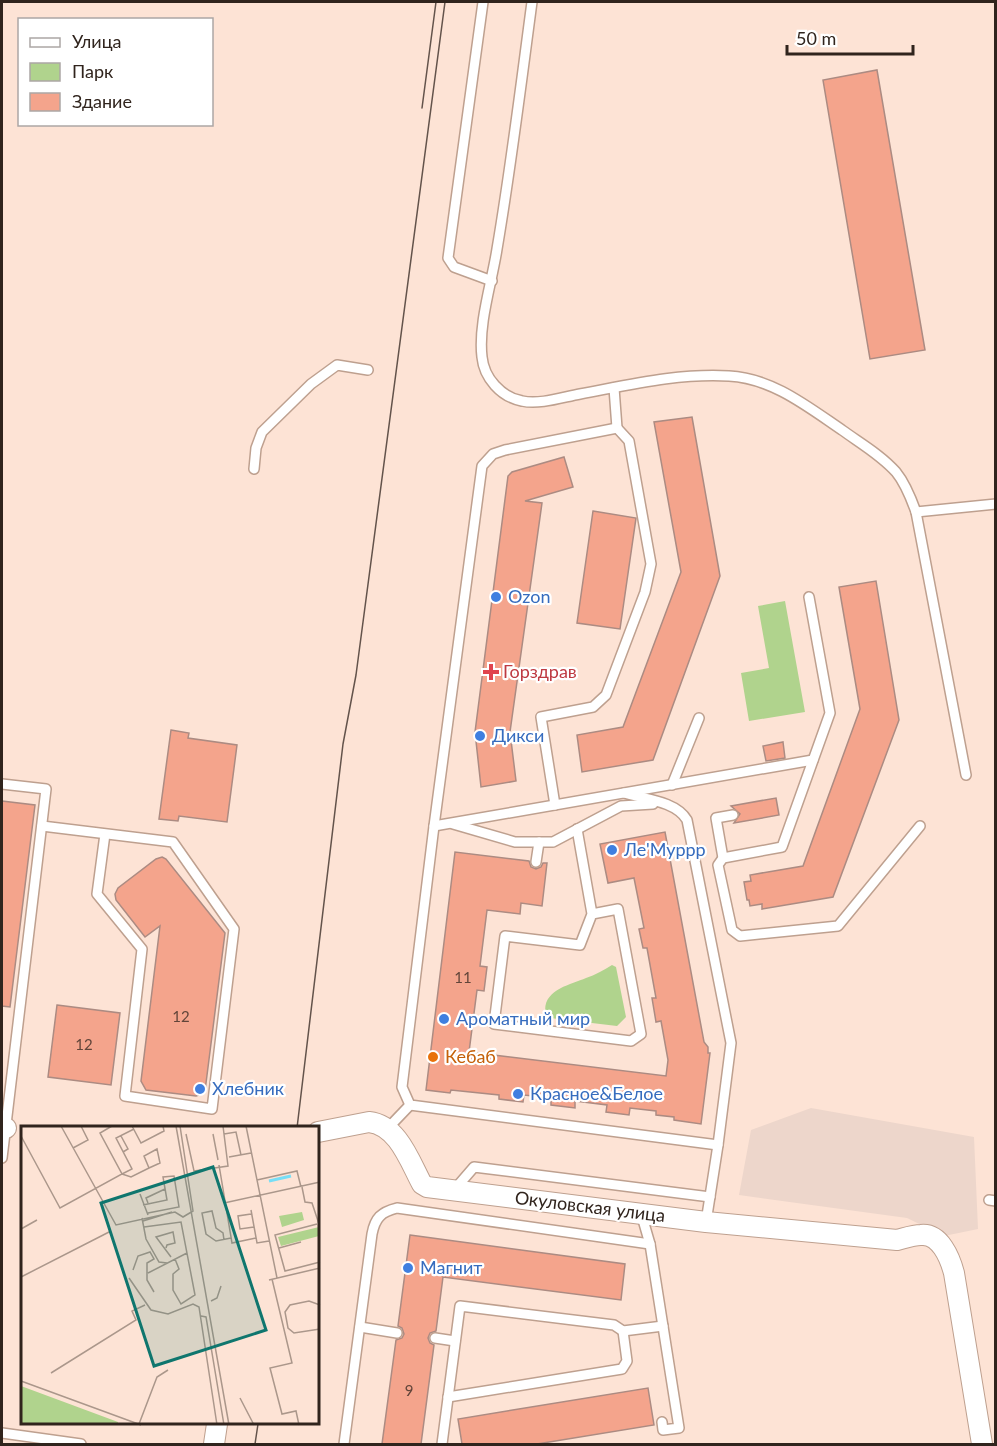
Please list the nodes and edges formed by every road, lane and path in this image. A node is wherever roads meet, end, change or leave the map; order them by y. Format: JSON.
{"nodes":[{"id":1,"x":483,"y":2,"type":"edge"},
{"id":2,"x":532,"y":2,"type":"edge"},
{"id":3,"x":492,"y":281,"type":"junction"},
{"id":4,"x":368,"y":370,"type":"dead end"},
{"id":5,"x":614,"y":388,"type":"junction"},
{"id":6,"x":617,"y":428,"type":"junction"},
{"id":7,"x":254,"y":469,"type":"dead end"},
{"id":8,"x":996,"y":504,"type":"edge"},
{"id":9,"x":916,"y":512,"type":"junction"},
{"id":10,"x":809,"y":597,"type":"dead end"},
{"id":11,"x":699,"y":718,"type":"dead end"},
{"id":12,"x":813,"y":760,"type":"junction"},
{"id":13,"x":966,"y":775,"type":"dead end"},
{"id":14,"x":2,"y":784,"type":"edge"},
{"id":15,"x":672,"y":784,"type":"junction"},
{"id":16,"x":624,"y":793,"type":"junction"},
{"id":17,"x":662,"y":804,"type":"junction"},
{"id":18,"x":555,"y":805,"type":"junction"},
{"id":19,"x":733,"y":814,"type":"dead end"},
{"id":20,"x":450,"y":823,"type":"junction"},
{"id":21,"x":42,"y":826,"type":"junction"},
{"id":22,"x":434,"y":826,"type":"junction"},
{"id":23,"x":920,"y":826,"type":"dead end"},
{"id":24,"x":577,"y":830,"type":"junction"},
{"id":25,"x":105,"y":834,"type":"junction"},
{"id":26,"x":539,"y":842,"type":"junction"},
{"id":27,"x":723,"y":858,"type":"junction"},
{"id":28,"x":536,"y":862,"type":"dead end"},
{"id":29,"x":592,"y":914,"type":"junction"},
{"id":30,"x":410,"y":1105,"type":"junction"},
{"id":31,"x":4,"y":1128,"type":"edge"},
{"id":32,"x":388,"y":1128,"type":"junction"},
{"id":33,"x":320,"y":1132,"type":"edge"},
{"id":34,"x":718,"y":1145,"type":"junction"},
{"id":35,"x":2,"y":1158,"type":"edge"},
{"id":36,"x":454,"y":1190,"type":"junction"},
{"id":37,"x":710,"y":1197,"type":"junction"},
{"id":38,"x":641,"y":1213,"type":"junction"},
{"id":39,"x":706,"y":1222,"type":"junction"},
{"id":40,"x":650,"y":1244,"type":"junction"},
{"id":41,"x":663,"y":1326,"type":"junction"},
{"id":42,"x":360,"y":1327,"type":"junction"},
{"id":43,"x":623,"y":1330,"type":"junction"},
{"id":44,"x":397,"y":1333,"type":"dead end"},
{"id":45,"x":435,"y":1338,"type":"dead end"},
{"id":46,"x":455,"y":1341,"type":"junction"},
{"id":47,"x":448,"y":1397,"type":"junction"},
{"id":48,"x":662,"y":1422,"type":"dead end"},
{"id":49,"x":217,"y":1425,"type":"edge"},
{"id":50,"x":2,"y":1433,"type":"edge"},
{"id":51,"x":81,"y":1444,"type":"edge"},
{"id":52,"x":214,"y":1444,"type":"edge"},
{"id":53,"x":344,"y":1444,"type":"edge"},
{"id":54,"x":442,"y":1444,"type":"edge"},
{"id":55,"x":982,"y":1444,"type":"edge"}],
"edges":[{"from":1,"to":3,"type":"lane"},
{"from":2,"to":3,"type":"lane"},
{"from":3,"to":5,"type":"lane"},
{"from":4,"to":7,"type":"lane"},
{"from":5,"to":6,"type":"lane"},
{"from":5,"to":9,"type":"lane"},
{"from":6,"to":18,"type":"lane"},
{"from":6,"to":22,"type":"lane"},
{"from":8,"to":9,"type":"lane"},
{"from":9,"to":13,"type":"lane"},
{"from":10,"to":12,"type":"lane"},
{"from":11,"to":15,"type":"lane"},
{"from":12,"to":15,"type":"lane"},
{"from":12,"to":27,"type":"lane"},
{"from":14,"to":21,"type":"lane"},
{"from":15,"to":16,"type":"lane"},
{"from":16,"to":17,"type":"lane"},
{"from":16,"to":18,"type":"lane"},
{"from":17,"to":24,"type":"lane"},
{"from":17,"to":34,"type":"lane"},
{"from":18,"to":20,"type":"lane"},
{"from":19,"to":27,"type":"lane"},
{"from":20,"to":22,"type":"lane"},
{"from":20,"to":26,"type":"lane"},
{"from":21,"to":25,"type":"lane"},
{"from":21,"to":31,"type":"lane"},
{"from":22,"to":30,"type":"lane"},
{"from":23,"to":27,"type":"lane"},
{"from":24,"to":26,"type":"lane"},
{"from":24,"to":29,"type":"lane"},
{"from":25,"to":25,"type":"lane"},
{"from":26,"to":28,"type":"lane"},
{"from":29,"to":29,"type":"lane"},
{"from":30,"to":32,"type":"lane"},
{"from":30,"to":34,"type":"lane"},
{"from":31,"to":35,"type":"lane"},
{"from":32,"to":33,"type":"street"},
{"from":32,"to":36,"type":"street","name":"Окуловская улица"},
{"from":34,"to":37,"type":"lane"},
{"from":36,"to":37,"type":"lane"},
{"from":36,"to":38,"type":"street","name":"Окуловская улица"},
{"from":37,"to":39,"type":"lane"},
{"from":38,"to":39,"type":"street","name":"Окуловская улица"},
{"from":38,"to":40,"type":"lane"},
{"from":39,"to":55,"type":"street","name":"Окуловская улица"},
{"from":40,"to":41,"type":"lane"},
{"from":40,"to":42,"type":"lane"},
{"from":41,"to":43,"type":"lane"},
{"from":41,"to":48,"type":"lane"},
{"from":42,"to":44,"type":"lane"},
{"from":42,"to":53,"type":"lane"},
{"from":43,"to":46,"type":"lane"},
{"from":43,"to":47,"type":"lane"},
{"from":45,"to":46,"type":"lane"},
{"from":46,"to":47,"type":"lane"},
{"from":47,"to":54,"type":"lane"},
{"from":49,"to":52,"type":"street"},
{"from":50,"to":51,"type":"lane"}]}
